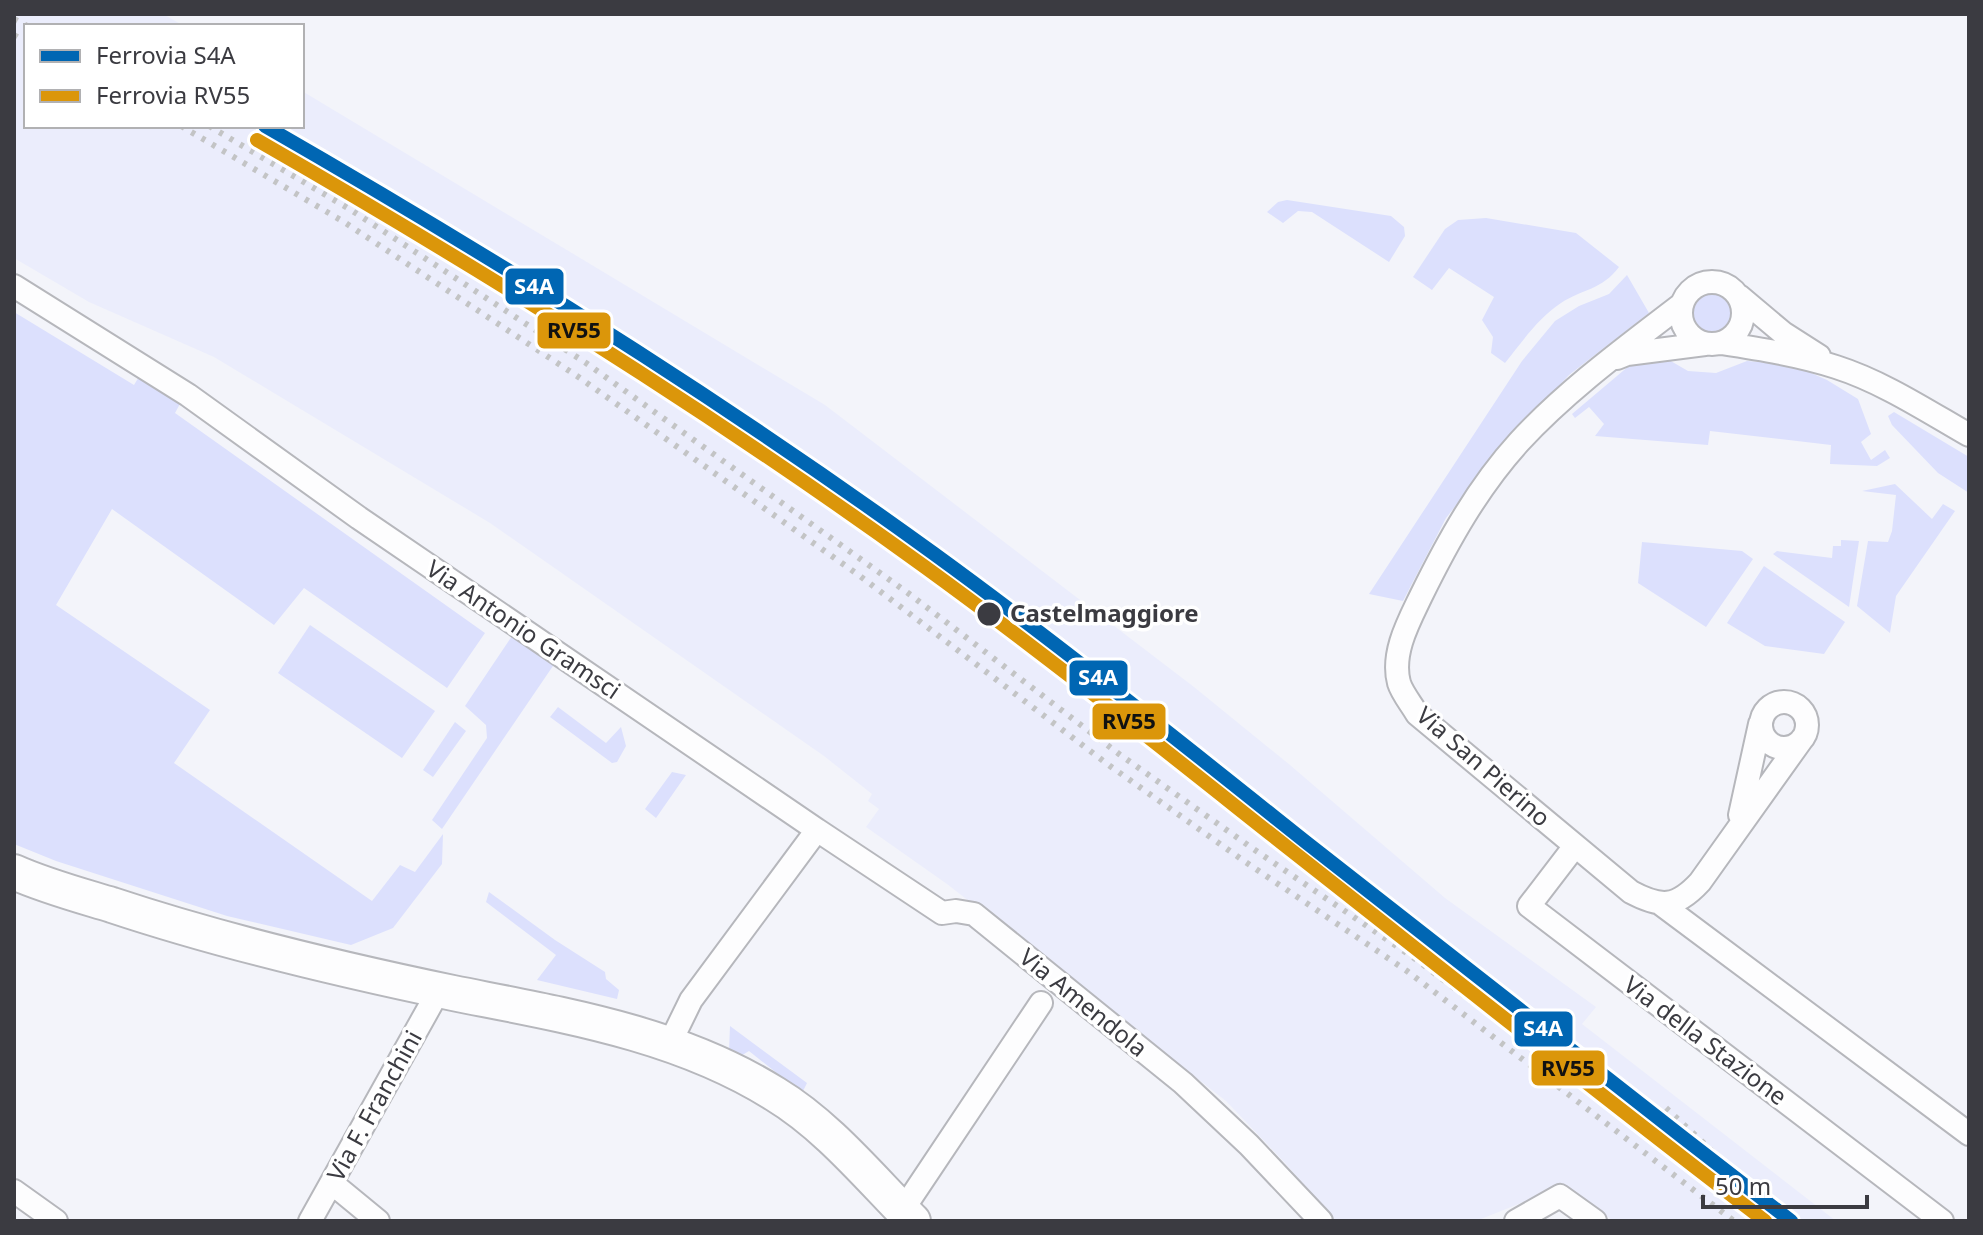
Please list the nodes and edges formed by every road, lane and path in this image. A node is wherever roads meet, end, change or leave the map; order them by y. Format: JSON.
{"nodes":[{"id":1,"x":14,"y":286,"type":"edge"},
{"id":2,"x":1739,"y":296,"type":"junction"},
{"id":3,"x":1682,"y":304,"type":"junction"},
{"id":4,"x":1713,"y":343,"type":"junction"},
{"id":5,"x":1609,"y":361,"type":"junction"},
{"id":6,"x":1837,"y":367,"type":"junction"},
{"id":7,"x":1969,"y":435,"type":"edge"},
{"id":8,"x":1760,"y":722,"type":"junction"},
{"id":9,"x":1802,"y":739,"type":"junction"},
{"id":10,"x":817,"y":830,"type":"junction"},
{"id":11,"x":1735,"y":830,"type":"junction"},
{"id":12,"x":1575,"y":846,"type":"junction"},
{"id":13,"x":14,"y":872,"type":"edge"},
{"id":14,"x":1661,"y":904,"type":"junction"},
{"id":15,"x":439,"y":990,"type":"junction"},
{"id":16,"x":1041,"y":1003,"type":"dead end"},
{"id":17,"x":670,"y":1043,"type":"junction"},
{"id":18,"x":1969,"y":1134,"type":"edge"},
{"id":19,"x":333,"y":1184,"type":"junction"},
{"id":20,"x":14,"y":1191,"type":"edge"},
{"id":21,"x":907,"y":1214,"type":"edge"},
{"id":22,"x":56,"y":1221,"type":"edge"},
{"id":23,"x":310,"y":1221,"type":"edge"},
{"id":24,"x":378,"y":1221,"type":"edge"},
{"id":25,"x":1321,"y":1221,"type":"edge"},
{"id":26,"x":1516,"y":1221,"type":"edge"},
{"id":27,"x":1595,"y":1221,"type":"edge"},
{"id":28,"x":1942,"y":1221,"type":"edge"}],
"edges":[{"from":1,"to":10,"type":"street","name":"Via Antonio Gramsci"},
{"from":2,"to":3,"type":"street","name":"Via San Pierino"},
{"from":2,"to":4,"type":"street"},
{"from":2,"to":6,"type":"street","name":"Via San Pierino"},
{"from":3,"to":4,"type":"street"},
{"from":3,"to":5,"type":"street","name":"Via San Pierino"},
{"from":4,"to":5,"type":"street","name":"Via San Pierino"},
{"from":4,"to":6,"type":"street","name":"Via San Pierino"},
{"from":5,"to":12,"type":"street","name":"Via San Pierino"},
{"from":6,"to":7,"type":"street"},
{"from":8,"to":9,"type":"street"},
{"from":8,"to":9,"type":"street"},
{"from":8,"to":11,"type":"street"},
{"from":9,"to":11,"type":"street"},
{"from":10,"to":17,"type":"street"},
{"from":10,"to":25,"type":"street","name":"Via Amendola"},
{"from":11,"to":14,"type":"street"},
{"from":12,"to":14,"type":"street","name":"Via San Pierino"},
{"from":12,"to":28,"type":"street","name":"Via della Stazione"},
{"from":13,"to":15,"type":"main road"},
{"from":14,"to":18,"type":"street","name":"Via San Pierino"},
{"from":15,"to":17,"type":"main road"},
{"from":15,"to":19,"type":"street","name":"Via F. Franchini"},
{"from":16,"to":21,"type":"street"},
{"from":17,"to":21,"type":"main road"},
{"from":19,"to":23,"type":"street","name":"Via F. Franchini"},
{"from":19,"to":24,"type":"street"},
{"from":20,"to":22,"type":"street"},
{"from":26,"to":27,"type":"street"}]}
